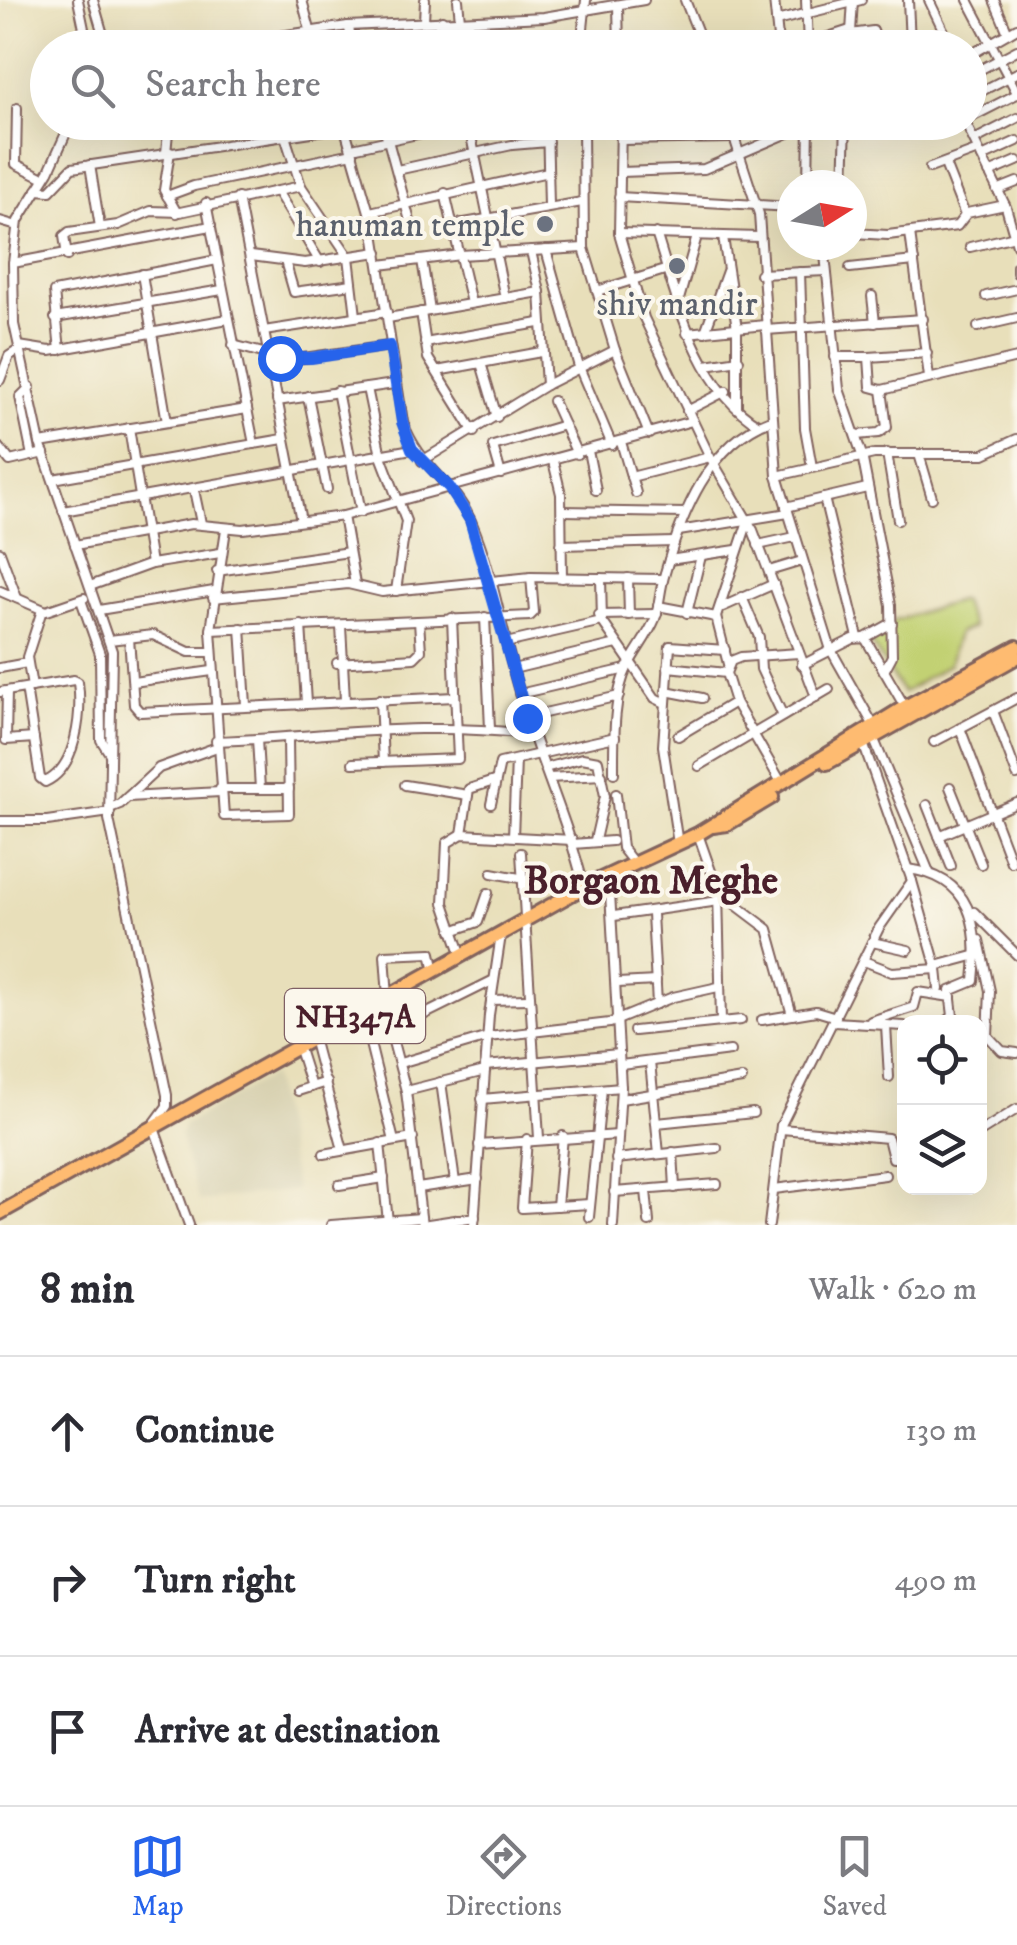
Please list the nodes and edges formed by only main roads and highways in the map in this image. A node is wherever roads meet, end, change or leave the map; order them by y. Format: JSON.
{"nodes":[{"id":1,"x":1016,"y":655,"type":"edge"},
{"id":2,"x":870,"y":733,"type":"junction"},
{"id":3,"x":712,"y":826,"type":"junction"},
{"id":4,"x":0,"y":1212,"type":"edge"}],
"edges":[{"from":1,"to":2,"type":"highway","number":"NH347A"},
{"from":1,"to":2,"type":"highway","number":"NH347A"},
{"from":2,"to":3,"type":"highway","number":"NH347A"},
{"from":2,"to":3,"type":"highway","number":"NH347A"},
{"from":3,"to":4,"type":"highway","number":"NH347A"}]}
